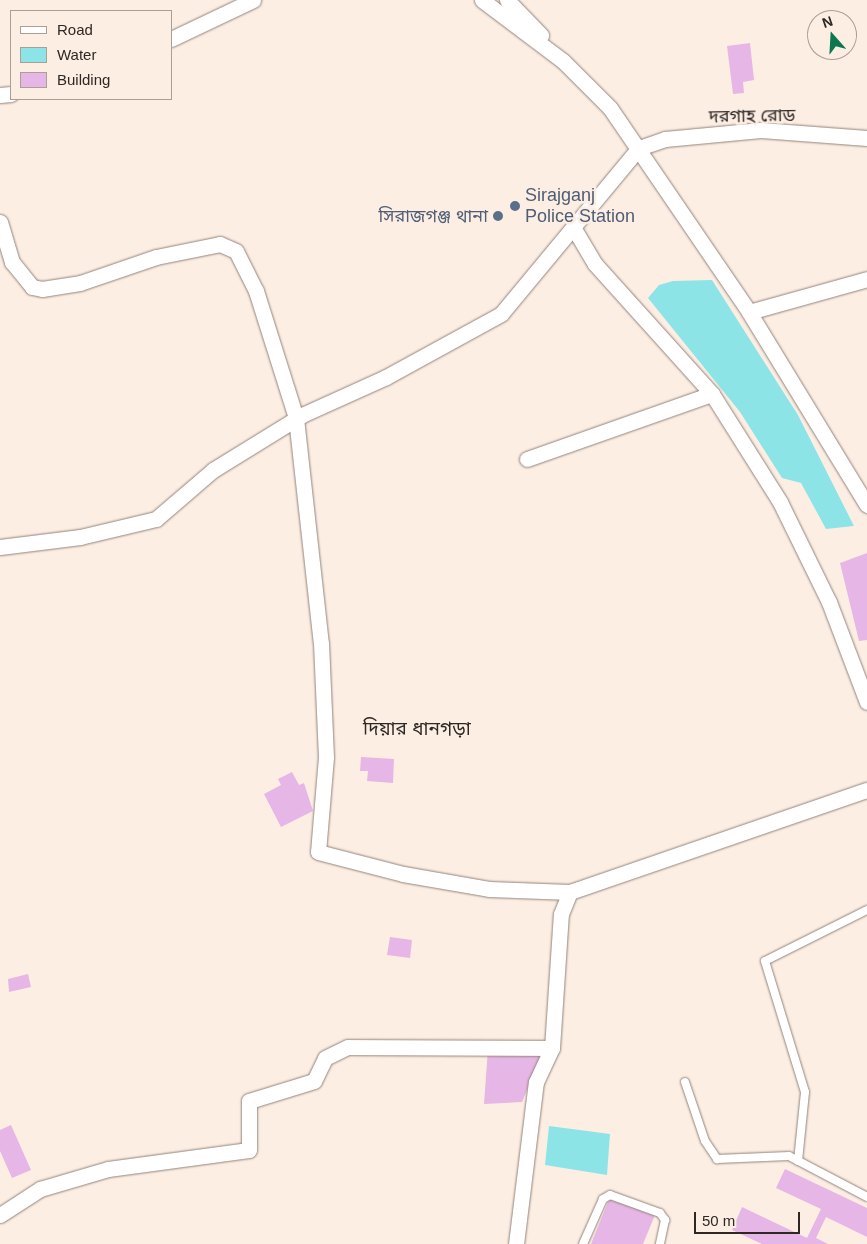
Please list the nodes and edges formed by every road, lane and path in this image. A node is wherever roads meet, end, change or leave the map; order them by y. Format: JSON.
{"nodes":[{"id":1,"x":252,"y":0,"type":"edge"},
{"id":2,"x":482,"y":0,"type":"edge"},
{"id":3,"x":507,"y":0,"type":"edge"},
{"id":4,"x":172,"y":39,"type":"edge"},
{"id":5,"x":563,"y":61,"type":"junction"},
{"id":6,"x":867,"y":138,"type":"edge"},
{"id":7,"x":639,"y":148,"type":"junction"},
{"id":8,"x":0,"y":222,"type":"edge"},
{"id":9,"x":573,"y":227,"type":"junction"},
{"id":10,"x":6,"y":264,"type":"edge"},
{"id":11,"x":867,"y":279,"type":"edge"},
{"id":12,"x":749,"y":312,"type":"junction"},
{"id":13,"x":712,"y":394,"type":"junction"},
{"id":14,"x":296,"y":418,"type":"junction"},
{"id":15,"x":527,"y":459,"type":"dead end"},
{"id":16,"x":867,"y":505,"type":"edge"},
{"id":17,"x":0,"y":547,"type":"edge"},
{"id":18,"x":867,"y":702,"type":"edge"},
{"id":19,"x":867,"y":790,"type":"edge"},
{"id":20,"x":570,"y":892,"type":"junction"},
{"id":21,"x":867,"y":910,"type":"edge"},
{"id":22,"x":552,"y":1048,"type":"junction"},
{"id":23,"x":685,"y":1082,"type":"dead end"},
{"id":24,"x":798,"y":1161,"type":"junction"},
{"id":25,"x":867,"y":1197,"type":"edge"},
{"id":26,"x":0,"y":1214,"type":"edge"},
{"id":27,"x":516,"y":1244,"type":"edge"},
{"id":28,"x":583,"y":1244,"type":"edge"},
{"id":29,"x":660,"y":1244,"type":"edge"}],
"edges":[{"from":1,"to":4,"type":"street"},
{"from":2,"to":5,"type":"street"},
{"from":3,"to":5,"type":"street"},
{"from":5,"to":7,"type":"street"},
{"from":6,"to":7,"type":"street","name":"দরগাহ রোড"},
{"from":7,"to":9,"type":"street"},
{"from":7,"to":12,"type":"street"},
{"from":8,"to":10,"type":"street"},
{"from":9,"to":13,"type":"street"},
{"from":9,"to":14,"type":"street"},
{"from":10,"to":14,"type":"street"},
{"from":11,"to":12,"type":"street"},
{"from":12,"to":16,"type":"street"},
{"from":13,"to":15,"type":"street"},
{"from":13,"to":18,"type":"street"},
{"from":14,"to":17,"type":"street"},
{"from":14,"to":20,"type":"street"},
{"from":19,"to":20,"type":"street"},
{"from":20,"to":22,"type":"street"},
{"from":21,"to":24,"type":"lane"},
{"from":22,"to":26,"type":"street"},
{"from":22,"to":27,"type":"street"},
{"from":23,"to":24,"type":"lane"},
{"from":24,"to":25,"type":"lane"},
{"from":28,"to":29,"type":"lane"}]}
